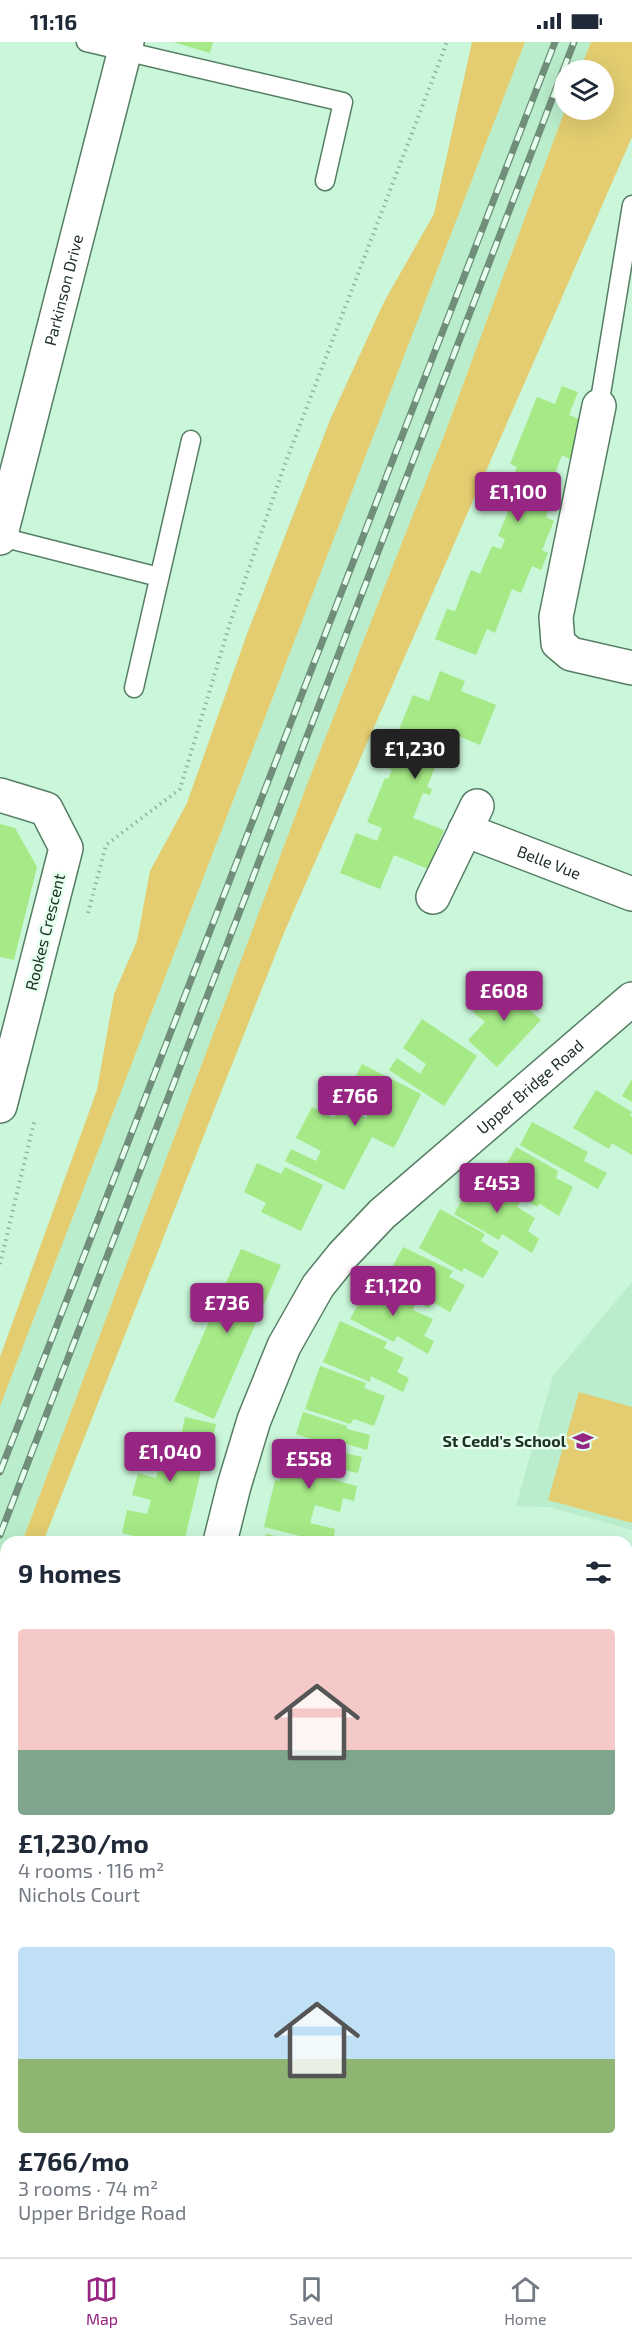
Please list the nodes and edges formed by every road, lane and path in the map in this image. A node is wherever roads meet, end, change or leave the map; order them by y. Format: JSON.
{"nodes":[{"id":1,"x":86,"y":42,"type":"edge"},
{"id":2,"x":447,"y":42,"type":"edge"},
{"id":3,"x":126,"y":47,"type":"edge"},
{"id":4,"x":325,"y":182,"type":"dead end"},
{"id":5,"x":632,"y":205,"type":"edge"},
{"id":6,"x":599,"y":406,"type":"joint"},
{"id":7,"x":191,"y":440,"type":"dead end"},
{"id":8,"x":0,"y":538,"type":"edge"},
{"id":9,"x":159,"y":577,"type":"junction"},
{"id":10,"x":632,"y":668,"type":"edge"},
{"id":11,"x":134,"y":688,"type":"dead end"},
{"id":12,"x":0,"y":795,"type":"edge"},
{"id":13,"x":632,"y":894,"type":"edge"},
{"id":14,"x":433,"y":897,"type":"dead end"},
{"id":15,"x":88,"y":914,"type":"dead end"},
{"id":16,"x":632,"y":999,"type":"edge"},
{"id":17,"x":0,"y":1106,"type":"edge"},
{"id":18,"x":37,"y":1108,"type":"dead end"},
{"id":19,"x":0,"y":1264,"type":"edge"},
{"id":20,"x":222,"y":1536,"type":"edge"}],
"edges":[{"from":1,"to":3,"type":"lane"},
{"from":2,"to":15,"type":"path"},
{"from":3,"to":4,"type":"lane"},
{"from":3,"to":8,"type":"street","name":"Parkinson Drive"},
{"from":5,"to":6,"type":"lane"},
{"from":6,"to":10,"type":"street"},
{"from":7,"to":9,"type":"lane"},
{"from":8,"to":9,"type":"lane"},
{"from":9,"to":11,"type":"lane"},
{"from":12,"to":17,"type":"street","name":"Rookes Crescent"},
{"from":13,"to":14,"type":"street","name":"Belle Vue"},
{"from":16,"to":20,"type":"street","name":"Upper Bridge Road"},
{"from":18,"to":19,"type":"path"}]}
